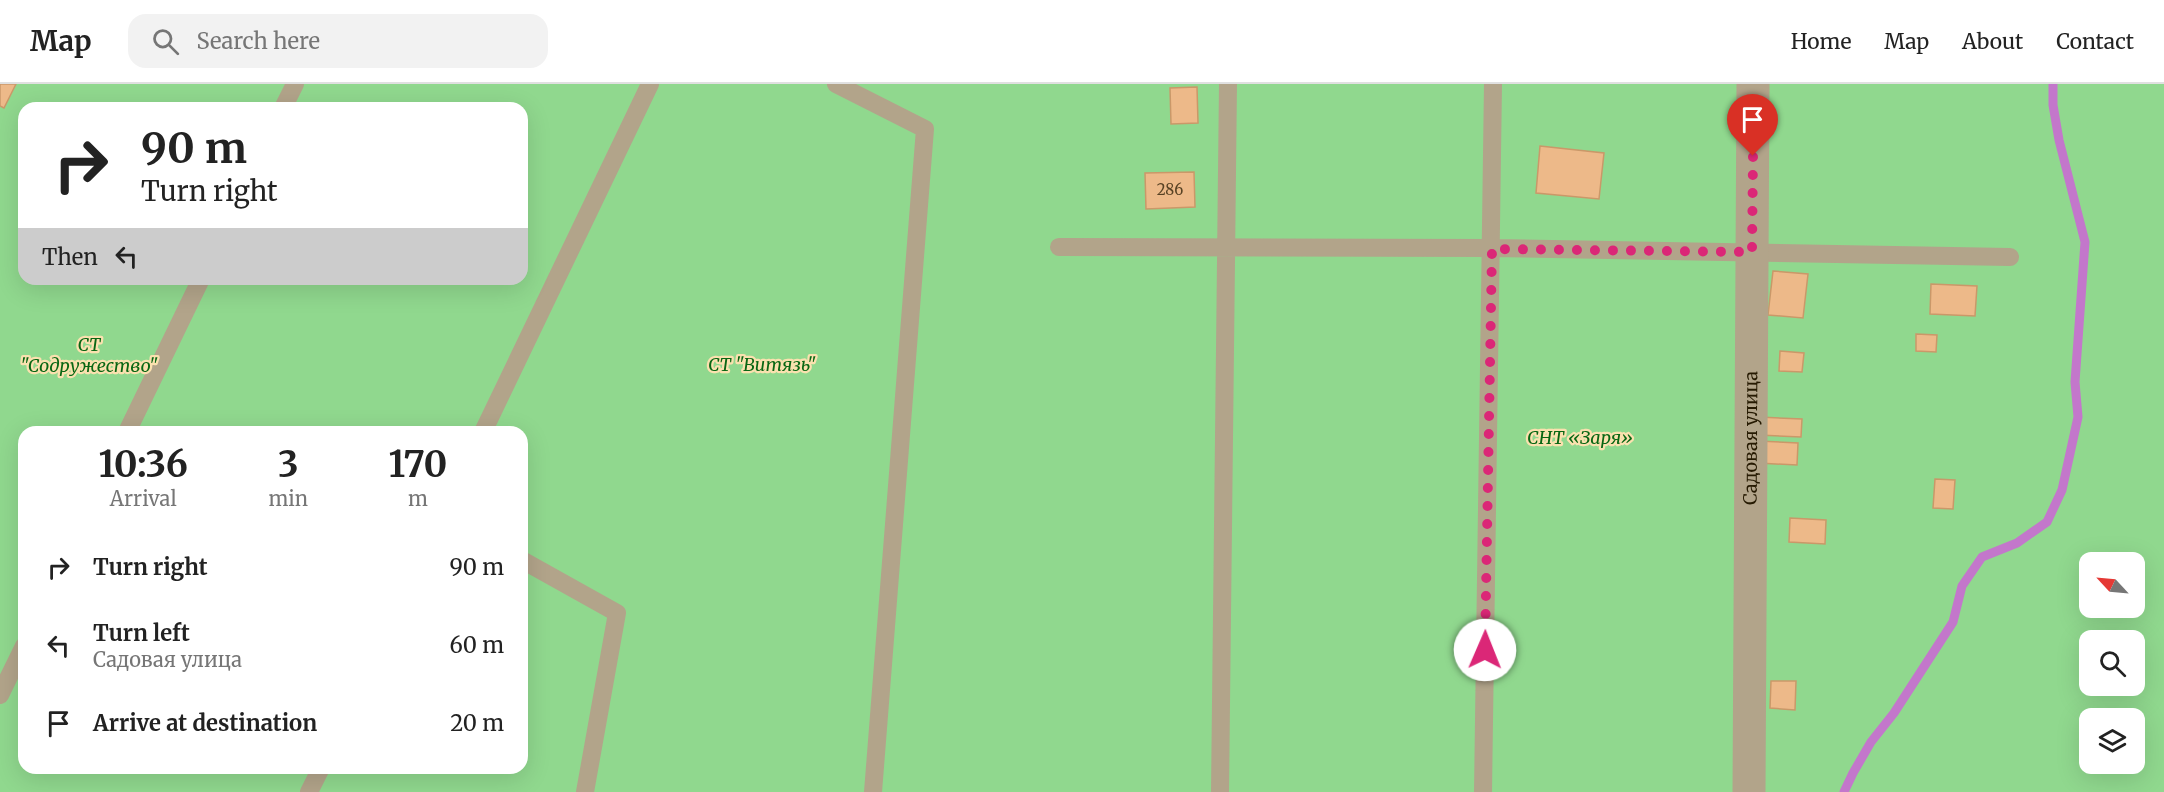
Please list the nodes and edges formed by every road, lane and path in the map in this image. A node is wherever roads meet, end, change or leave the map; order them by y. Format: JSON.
{"nodes":[{"id":1,"x":295,"y":84,"type":"edge"},
{"id":2,"x":650,"y":84,"type":"edge"},
{"id":3,"x":836,"y":84,"type":"edge"},
{"id":4,"x":1228,"y":84,"type":"edge"},
{"id":5,"x":1493,"y":84,"type":"edge"},
{"id":6,"x":1753,"y":84,"type":"edge"},
{"id":7,"x":287,"y":102,"type":"edge"},
{"id":8,"x":1059,"y":247,"type":"dead end"},
{"id":9,"x":1226,"y":248,"type":"junction"},
{"id":10,"x":1492,"y":249,"type":"junction"},
{"id":11,"x":1752,"y":252,"type":"junction"},
{"id":12,"x":2010,"y":257,"type":"dead end"},
{"id":13,"x":198,"y":285,"type":"edge"},
{"id":14,"x":130,"y":426,"type":"edge"},
{"id":15,"x":486,"y":426,"type":"edge"},
{"id":16,"x":528,"y":563,"type":"edge"},
{"id":17,"x":18,"y":658,"type":"edge"},
{"id":18,"x":0,"y":695,"type":"edge"},
{"id":19,"x":318,"y":774,"type":"edge"},
{"id":20,"x":309,"y":792,"type":"edge"},
{"id":21,"x":585,"y":792,"type":"edge"},
{"id":22,"x":873,"y":792,"type":"edge"},
{"id":23,"x":1220,"y":792,"type":"edge"},
{"id":24,"x":1483,"y":792,"type":"edge"},
{"id":25,"x":1749,"y":792,"type":"edge"}],
"edges":[{"from":1,"to":7,"type":"lane"},
{"from":2,"to":15,"type":"lane"},
{"from":3,"to":22,"type":"lane"},
{"from":4,"to":9,"type":"lane"},
{"from":5,"to":10,"type":"lane"},
{"from":6,"to":11,"type":"street","name":"Садовая улица"},
{"from":8,"to":9,"type":"lane"},
{"from":9,"to":10,"type":"lane"},
{"from":9,"to":23,"type":"lane"},
{"from":10,"to":11,"type":"lane"},
{"from":10,"to":24,"type":"lane"},
{"from":11,"to":12,"type":"lane"},
{"from":11,"to":25,"type":"street","name":"Садовая улица"},
{"from":13,"to":14,"type":"lane"},
{"from":16,"to":21,"type":"lane"},
{"from":17,"to":18,"type":"lane"},
{"from":19,"to":20,"type":"lane"}]}
